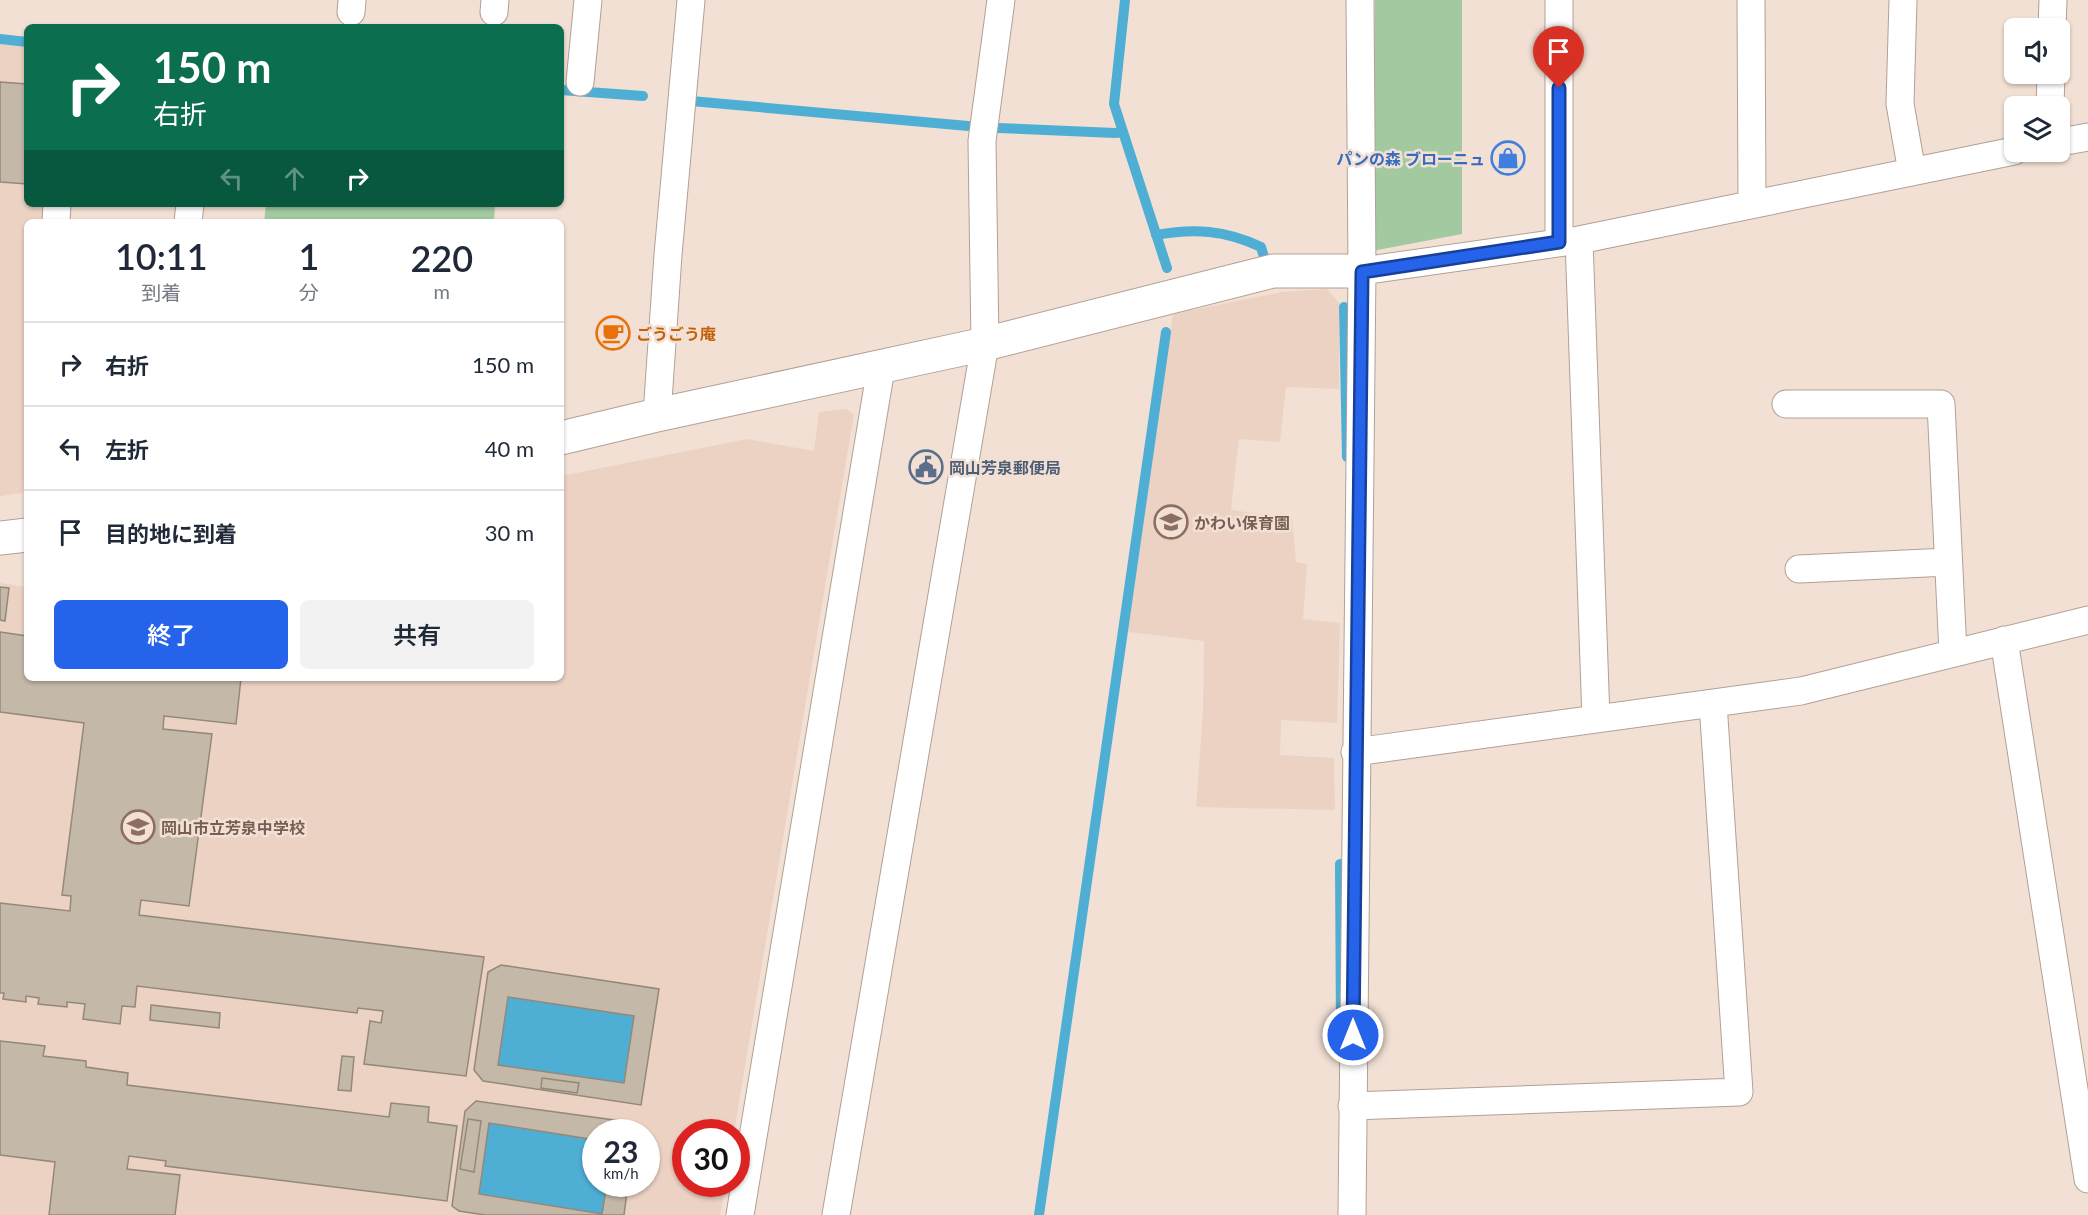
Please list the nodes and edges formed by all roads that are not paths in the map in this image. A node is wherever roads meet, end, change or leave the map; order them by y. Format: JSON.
{"nodes":[{"id":1,"x":588,"y":0,"type":"edge"},
{"id":2,"x":691,"y":0,"type":"edge"},
{"id":3,"x":1001,"y":0,"type":"edge"},
{"id":4,"x":1360,"y":0,"type":"edge"},
{"id":5,"x":1559,"y":0,"type":"edge"},
{"id":6,"x":1751,"y":0,"type":"edge"},
{"id":7,"x":1903,"y":0,"type":"edge"},
{"id":8,"x":2053,"y":0,"type":"edge"},
{"id":9,"x":2052,"y":18,"type":"edge"},
{"id":10,"x":580,"y":82,"type":"dead end"},
{"id":11,"x":2088,"y":137,"type":"edge"},
{"id":12,"x":2070,"y":140,"type":"edge"},
{"id":13,"x":2004,"y":153,"type":"edge"},
{"id":14,"x":1912,"y":172,"type":"junction"},
{"id":15,"x":1752,"y":204,"type":"junction"},
{"id":16,"x":1569,"y":241,"type":"junction"},
{"id":17,"x":1362,"y":272,"type":"junction"},
{"id":18,"x":985,"y":344,"type":"junction"},
{"id":19,"x":881,"y":368,"type":"junction"},
{"id":20,"x":1786,"y":404,"type":"dead end"},
{"id":21,"x":657,"y":415,"type":"junction"},
{"id":22,"x":564,"y":437,"type":"edge"},
{"id":23,"x":24,"y":534,"type":"edge"},
{"id":24,"x":0,"y":538,"type":"edge"},
{"id":25,"x":1948,"y":562,"type":"junction"},
{"id":26,"x":1798,"y":569,"type":"dead end"},
{"id":27,"x":2088,"y":620,"type":"edge"},
{"id":28,"x":2004,"y":640,"type":"junction"},
{"id":29,"x":1953,"y":653,"type":"junction"},
{"id":30,"x":1713,"y":703,"type":"junction"},
{"id":31,"x":1596,"y":719,"type":"junction"},
{"id":32,"x":1355,"y":752,"type":"junction"},
{"id":33,"x":1353,"y":1106,"type":"junction"},
{"id":34,"x":2088,"y":1179,"type":"edge"},
{"id":35,"x":740,"y":1215,"type":"edge"},
{"id":36,"x":836,"y":1215,"type":"edge"},
{"id":37,"x":1352,"y":1215,"type":"edge"}],
"edges":[{"from":1,"to":10,"type":"street"},
{"from":2,"to":21,"type":"street"},
{"from":3,"to":18,"type":"street"},
{"from":4,"to":17,"type":"street"},
{"from":5,"to":16,"type":"street"},
{"from":6,"to":15,"type":"street"},
{"from":7,"to":14,"type":"street"},
{"from":8,"to":9,"type":"street"},
{"from":11,"to":12,"type":"street"},
{"from":13,"to":14,"type":"street"},
{"from":14,"to":15,"type":"street"},
{"from":15,"to":16,"type":"street"},
{"from":16,"to":17,"type":"street"},
{"from":16,"to":31,"type":"street"},
{"from":17,"to":18,"type":"street"},
{"from":17,"to":32,"type":"street"},
{"from":18,"to":19,"type":"street"},
{"from":18,"to":36,"type":"street"},
{"from":19,"to":21,"type":"street"},
{"from":19,"to":35,"type":"street"},
{"from":20,"to":25,"type":"street"},
{"from":21,"to":22,"type":"street"},
{"from":23,"to":24,"type":"street"},
{"from":25,"to":26,"type":"street"},
{"from":25,"to":29,"type":"street"},
{"from":27,"to":28,"type":"street"},
{"from":28,"to":29,"type":"street"},
{"from":28,"to":34,"type":"street"},
{"from":29,"to":30,"type":"street"},
{"from":30,"to":31,"type":"street"},
{"from":30,"to":33,"type":"street"},
{"from":31,"to":32,"type":"street"},
{"from":32,"to":33,"type":"street"},
{"from":33,"to":37,"type":"street"}]}
